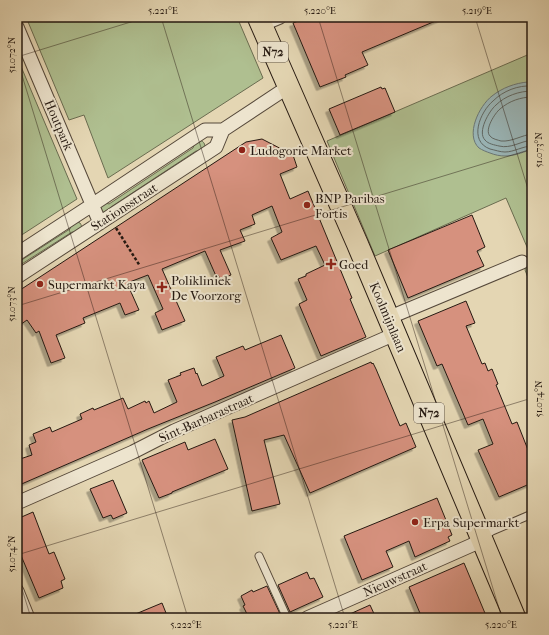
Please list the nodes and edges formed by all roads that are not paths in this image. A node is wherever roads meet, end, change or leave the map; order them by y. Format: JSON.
{"nodes":[{"id":1,"x":266,"y":20,"type":"edge"},
{"id":2,"x":17,"y":26,"type":"edge"},
{"id":3,"x":288,"y":87,"type":"junction"},
{"id":4,"x":223,"y":130,"type":"junction"},
{"id":5,"x":92,"y":205,"type":"junction"},
{"id":6,"x":104,"y":220,"type":"junction"},
{"id":7,"x":17,"y":254,"type":"edge"},
{"id":8,"x":522,"y":262,"type":"dead end"},
{"id":9,"x":17,"y":277,"type":"edge"},
{"id":10,"x":392,"y":326,"type":"junction"},
{"id":11,"x":17,"y":503,"type":"edge"},
{"id":12,"x":532,"y":514,"type":"edge"},
{"id":13,"x":481,"y":538,"type":"junction"},
{"id":14,"x":259,"y":556,"type":"dead end"},
{"id":15,"x":17,"y":591,"type":"edge"},
{"id":16,"x":28,"y":618,"type":"edge"},
{"id":17,"x":287,"y":618,"type":"edge"},
{"id":18,"x":307,"y":618,"type":"edge"},
{"id":19,"x":515,"y":618,"type":"edge"}],
"edges":[{"from":1,"to":3,"type":"main road","name":"Koolmijnlaan","number":"N72"},
{"from":2,"to":5,"type":"street","name":"Houtpark"},
{"from":3,"to":4,"type":"street"},
{"from":3,"to":10,"type":"main road","name":"Koolmijnlaan","number":"N72"},
{"from":4,"to":5,"type":"street","name":"Stationsstraat"},
{"from":4,"to":6,"type":"street","name":"Stationsstraat"},
{"from":5,"to":6,"type":"street","name":"Houtpark"},
{"from":5,"to":7,"type":"street","name":"Stationsstraat"},
{"from":6,"to":9,"type":"street","name":"Stationsstraat"},
{"from":8,"to":10,"type":"street","name":"Sint-Barbarastraat"},
{"from":10,"to":11,"type":"street","name":"Sint-Barbarastraat"},
{"from":10,"to":13,"type":"main road","name":"Koolmijnlaan","number":"N72"},
{"from":12,"to":13,"type":"lane"},
{"from":13,"to":18,"type":"street","name":"Nieuwstraat"},
{"from":13,"to":19,"type":"main road","name":"Koolmijnlaan","number":"N72"},
{"from":14,"to":17,"type":"lane"},
{"from":15,"to":16,"type":"street"}]}
